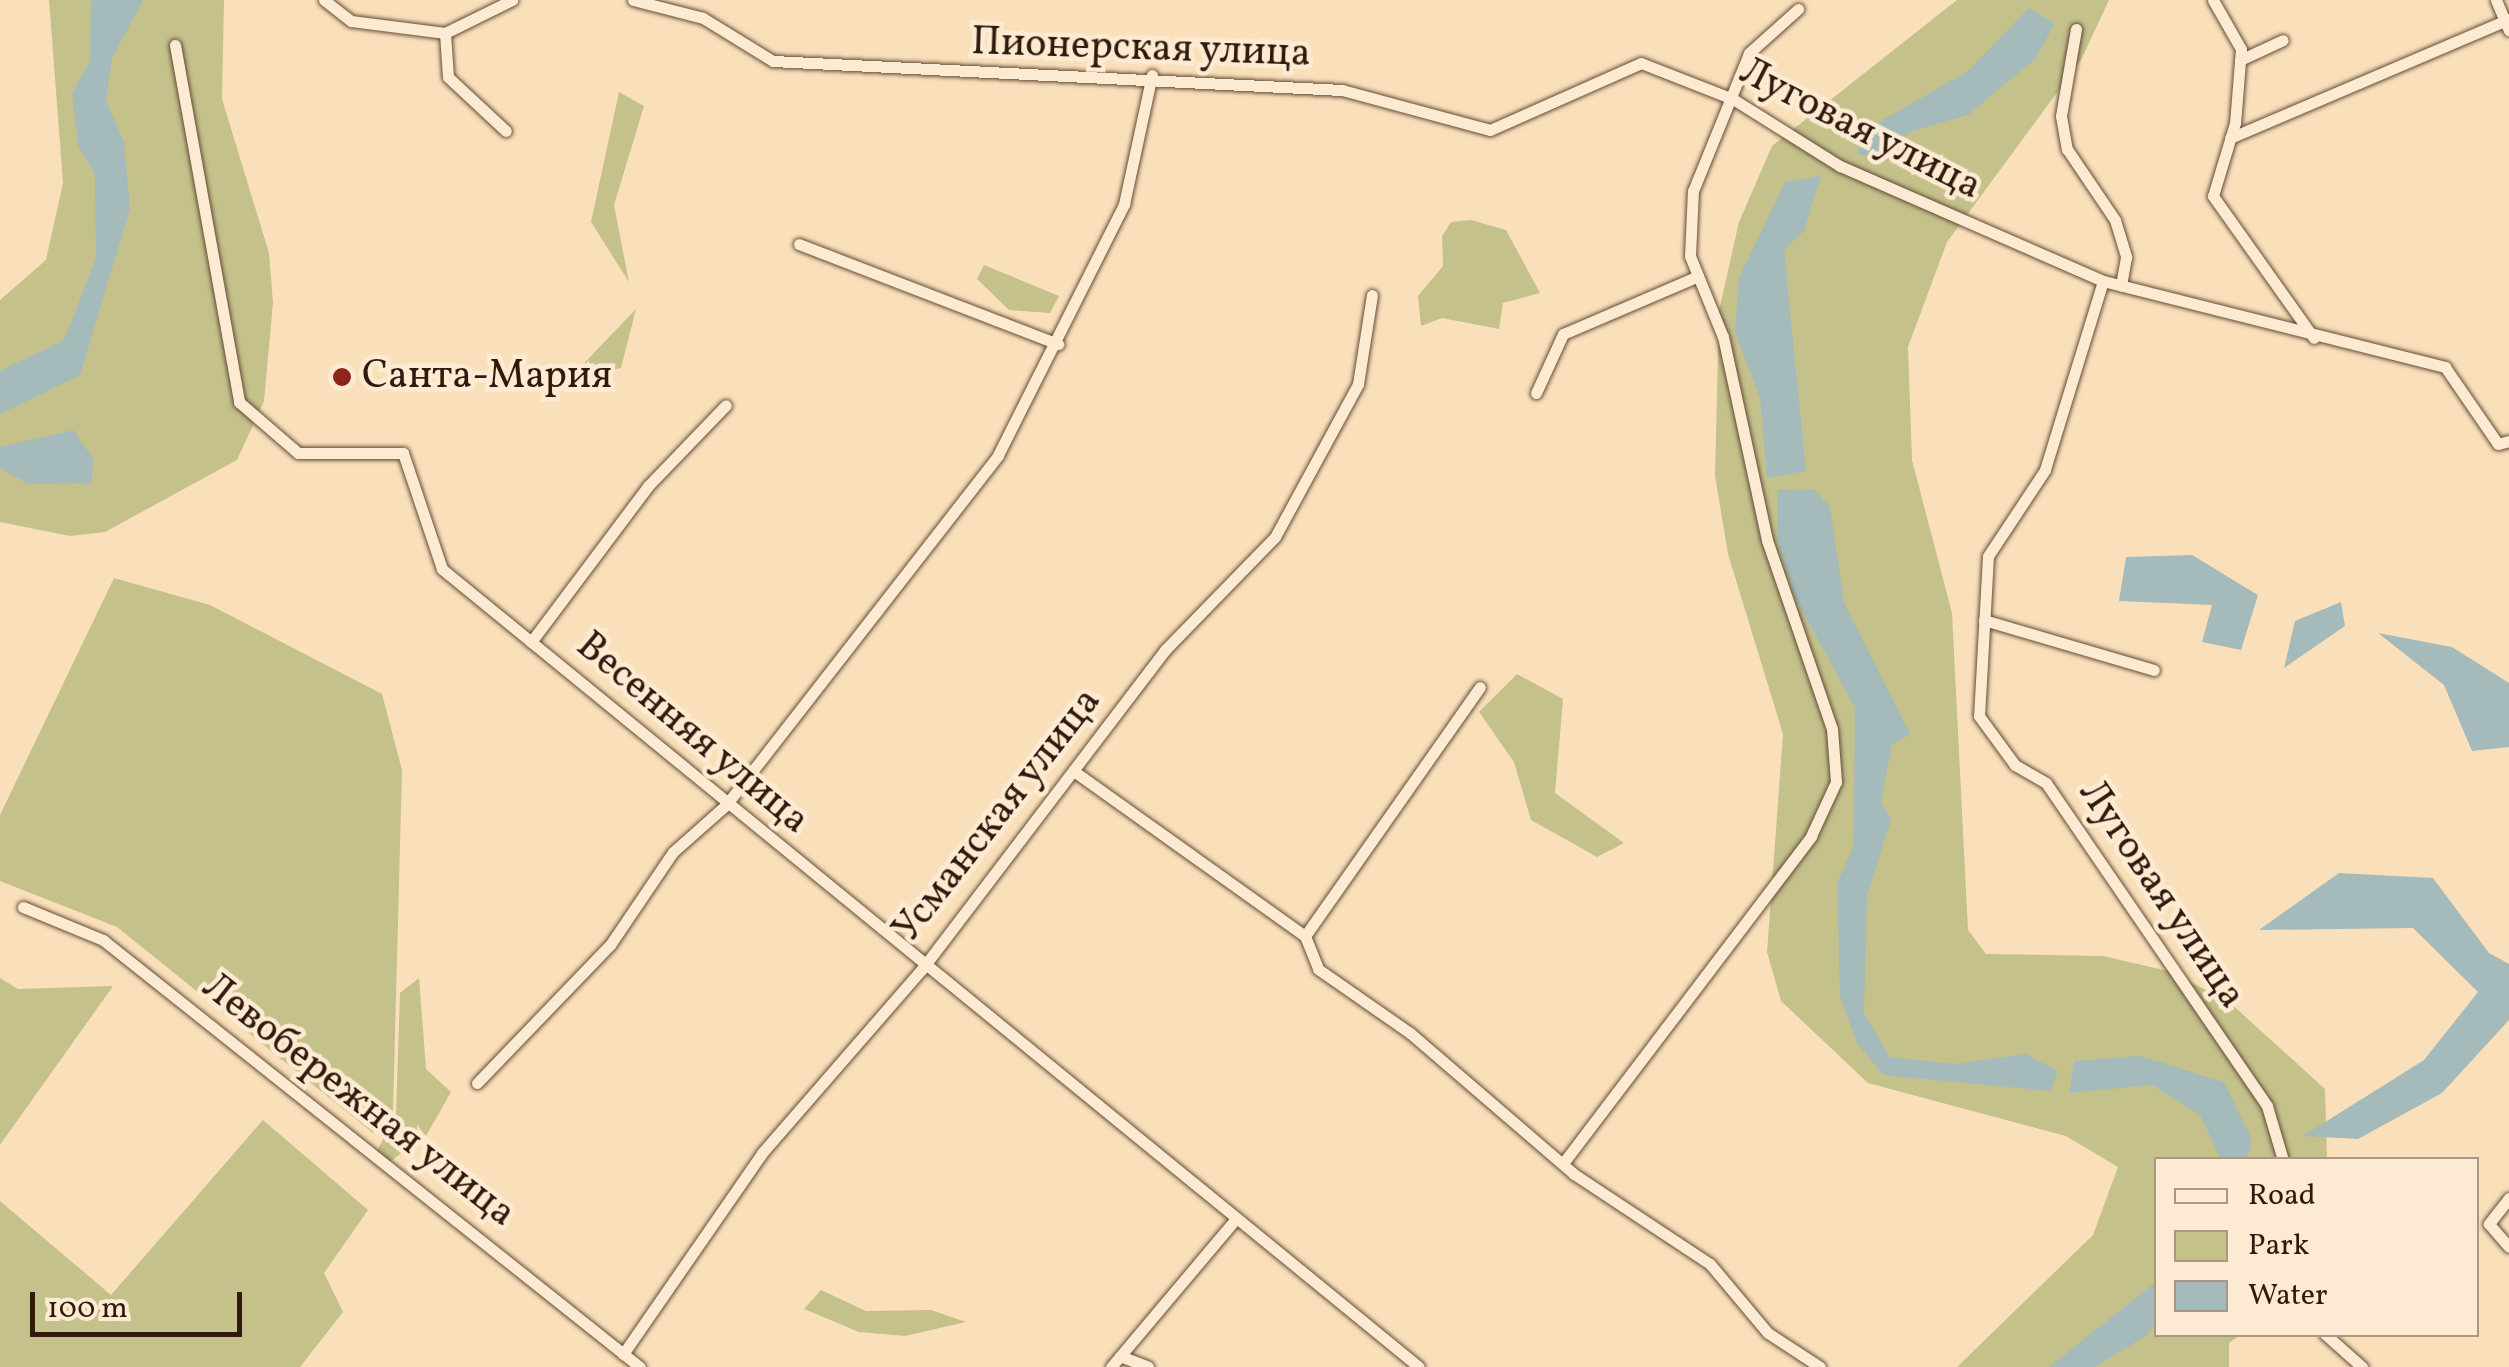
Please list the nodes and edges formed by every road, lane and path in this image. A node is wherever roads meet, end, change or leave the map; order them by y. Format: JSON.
{"nodes":[{"id":1,"x":324,"y":0,"type":"edge"},
{"id":2,"x":512,"y":0,"type":"edge"},
{"id":3,"x":633,"y":0,"type":"edge"},
{"id":4,"x":2213,"y":0,"type":"edge"},
{"id":5,"x":2496,"y":0,"type":"edge"},
{"id":6,"x":1798,"y":9,"type":"dead end"},
{"id":7,"x":2508,"y":23,"type":"edge"},
{"id":8,"x":2076,"y":29,"type":"dead end"},
{"id":9,"x":445,"y":33,"type":"junction"},
{"id":10,"x":2283,"y":40,"type":"dead end"},
{"id":11,"x":176,"y":45,"type":"dead end"},
{"id":12,"x":2240,"y":60,"type":"junction"},
{"id":13,"x":1642,"y":63,"type":"joint"},
{"id":14,"x":1152,"y":75,"type":"junction"},
{"id":15,"x":1733,"y":100,"type":"junction"},
{"id":16,"x":506,"y":131,"type":"dead end"},
{"id":17,"x":2230,"y":138,"type":"junction"},
{"id":18,"x":799,"y":244,"type":"dead end"},
{"id":19,"x":1698,"y":276,"type":"junction"},
{"id":20,"x":2103,"y":282,"type":"junction"},
{"id":21,"x":2121,"y":286,"type":"junction"},
{"id":22,"x":1372,"y":294,"type":"dead end"},
{"id":23,"x":2314,"y":338,"type":"junction"},
{"id":24,"x":1058,"y":344,"type":"junction"},
{"id":25,"x":1536,"y":393,"type":"dead end"},
{"id":26,"x":726,"y":405,"type":"dead end"},
{"id":27,"x":2509,"y":440,"type":"edge"},
{"id":28,"x":1984,"y":620,"type":"junction"},
{"id":29,"x":531,"y":642,"type":"junction"},
{"id":30,"x":2154,"y":670,"type":"dead end"},
{"id":31,"x":1480,"y":687,"type":"dead end"},
{"id":32,"x":1075,"y":772,"type":"junction"},
{"id":33,"x":726,"y":805,"type":"junction"},
{"id":34,"x":23,"y":907,"type":"dead end"},
{"id":35,"x":1305,"y":936,"type":"junction"},
{"id":36,"x":922,"y":969,"type":"junction"},
{"id":37,"x":476,"y":1083,"type":"dead end"},
{"id":38,"x":2282,"y":1157,"type":"edge"},
{"id":39,"x":1564,"y":1162,"type":"junction"},
{"id":40,"x":2509,"y":1198,"type":"edge"},
{"id":41,"x":1233,"y":1222,"type":"junction"},
{"id":42,"x":2509,"y":1247,"type":"edge"},
{"id":43,"x":2328,"y":1337,"type":"edge"},
{"id":44,"x":624,"y":1354,"type":"junction"},
{"id":45,"x":1120,"y":1356,"type":"junction"},
{"id":46,"x":640,"y":1367,"type":"edge"},
{"id":47,"x":1111,"y":1367,"type":"edge"},
{"id":48,"x":1148,"y":1367,"type":"edge"},
{"id":49,"x":1419,"y":1367,"type":"edge"},
{"id":50,"x":1820,"y":1367,"type":"edge"},
{"id":51,"x":2362,"y":1367,"type":"edge"}],
"edges":[{"from":1,"to":9,"type":"street"},
{"from":2,"to":9,"type":"street"},
{"from":3,"to":14,"type":"street","name":"Пионерская улица"},
{"from":4,"to":12,"type":"street"},
{"from":5,"to":7,"type":"street"},
{"from":6,"to":15,"type":"street"},
{"from":7,"to":17,"type":"street"},
{"from":8,"to":21,"type":"street"},
{"from":9,"to":16,"type":"street"},
{"from":10,"to":12,"type":"street"},
{"from":11,"to":29,"type":"street","name":"Весенняя улица"},
{"from":12,"to":17,"type":"street"},
{"from":13,"to":14,"type":"street","name":"Пионерская улица"},
{"from":13,"to":15,"type":"street","name":"Луговая улица"},
{"from":14,"to":24,"type":"street"},
{"from":15,"to":19,"type":"street"},
{"from":15,"to":20,"type":"street","name":"Луговая улица"},
{"from":17,"to":23,"type":"street"},
{"from":18,"to":24,"type":"street"},
{"from":19,"to":25,"type":"street"},
{"from":19,"to":39,"type":"street"},
{"from":20,"to":21,"type":"street","name":"Луговая улица"},
{"from":20,"to":28,"type":"street","name":"Луговая улица"},
{"from":21,"to":23,"type":"street","name":"Луговая улица"},
{"from":22,"to":32,"type":"street","name":"Усманская улица"},
{"from":23,"to":27,"type":"street","name":"Луговая улица"},
{"from":24,"to":33,"type":"street"},
{"from":26,"to":29,"type":"street"},
{"from":28,"to":30,"type":"street"},
{"from":28,"to":38,"type":"street","name":"Луговая улица"},
{"from":29,"to":33,"type":"street","name":"Весенняя улица"},
{"from":31,"to":35,"type":"street"},
{"from":32,"to":35,"type":"street"},
{"from":32,"to":36,"type":"street","name":"Усманская улица"},
{"from":33,"to":36,"type":"street","name":"Весенняя улица"},
{"from":33,"to":37,"type":"street"},
{"from":34,"to":44,"type":"street","name":"Левобережная улица"},
{"from":35,"to":39,"type":"street"},
{"from":36,"to":41,"type":"street","name":"Весенняя улица"},
{"from":36,"to":44,"type":"street","name":"Усманская улица"},
{"from":39,"to":50,"type":"street"},
{"from":40,"to":42,"type":"street"},
{"from":41,"to":45,"type":"street"},
{"from":41,"to":49,"type":"street","name":"Весенняя улица"},
{"from":43,"to":51,"type":"street"},
{"from":44,"to":46,"type":"street","name":"Левобережная улица"},
{"from":45,"to":47,"type":"street"},
{"from":45,"to":48,"type":"street"}]}
